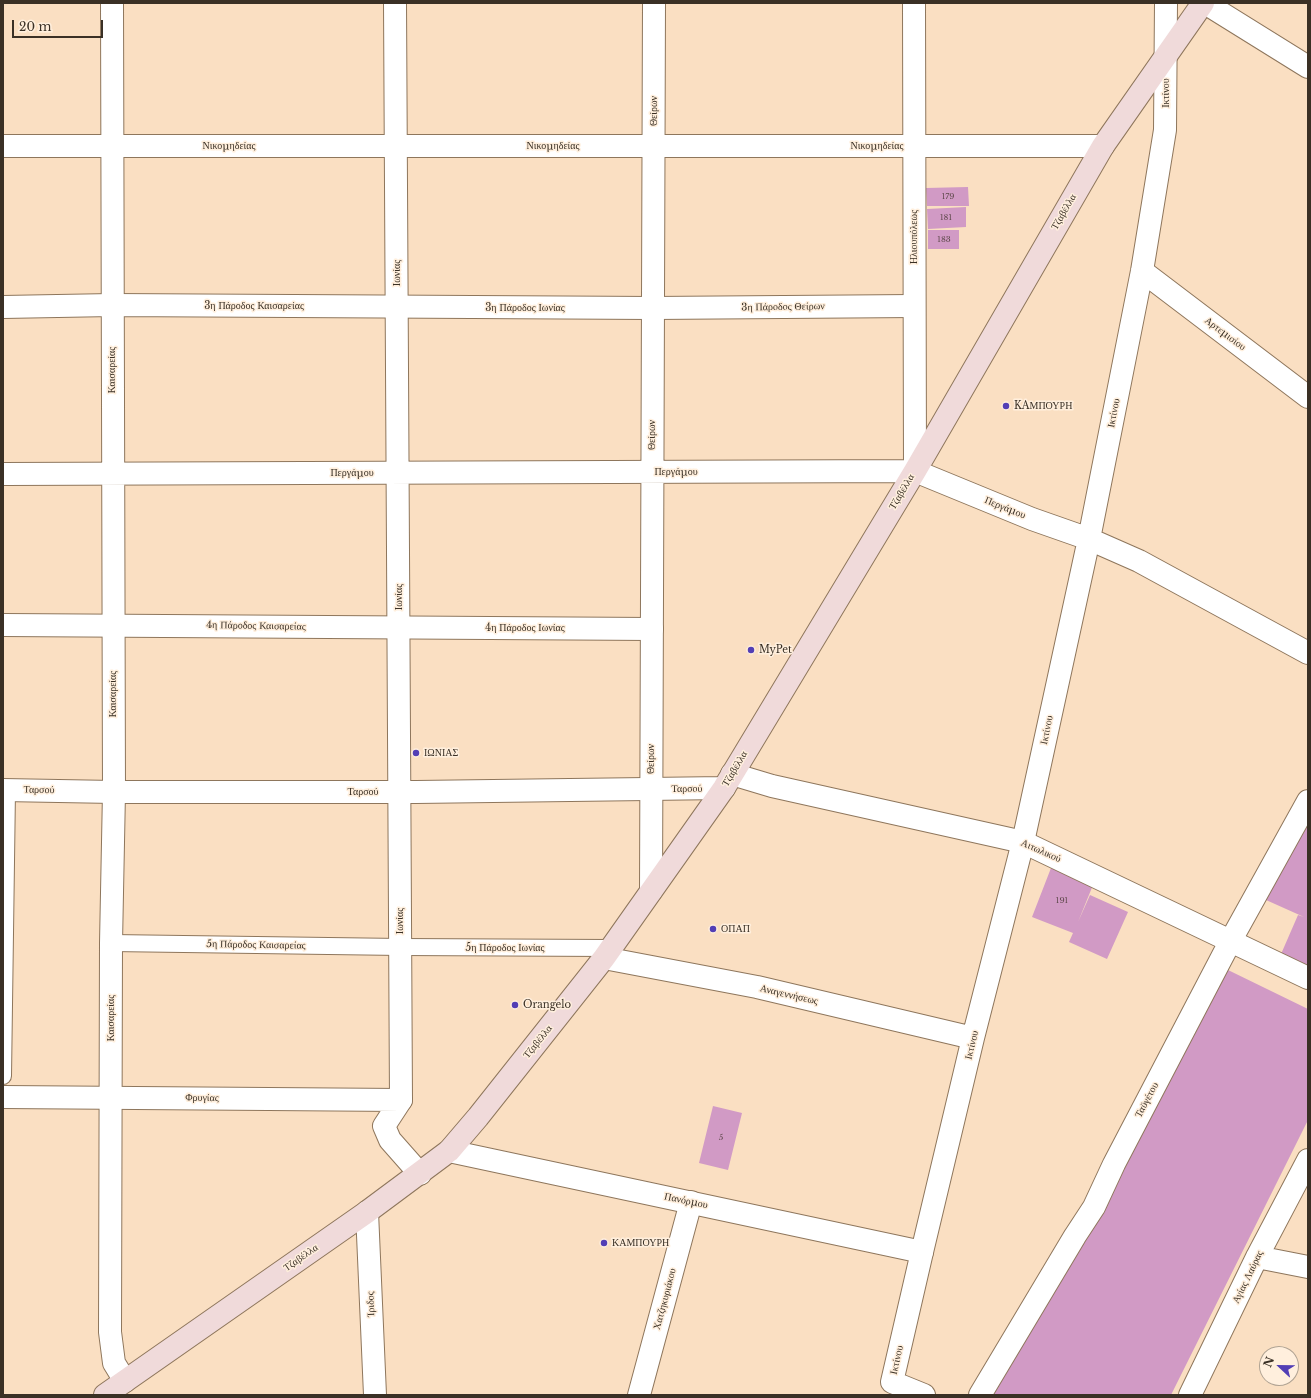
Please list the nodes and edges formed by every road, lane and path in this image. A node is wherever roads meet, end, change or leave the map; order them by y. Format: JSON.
{"nodes":[{"id":1,"x":112,"y":3,"type":"edge"},
{"id":2,"x":395,"y":3,"type":"edge"},
{"id":3,"x":654,"y":3,"type":"edge"},
{"id":4,"x":914,"y":3,"type":"edge"},
{"id":5,"x":1166,"y":3,"type":"edge"},
{"id":6,"x":1204,"y":3,"type":"edge"},
{"id":7,"x":1166,"y":57,"type":"junction"},
{"id":8,"x":1308,"y":67,"type":"edge"},
{"id":9,"x":3,"y":146,"type":"edge"},
{"id":10,"x":112,"y":146,"type":"junction"},
{"id":11,"x":396,"y":146,"type":"junction"},
{"id":12,"x":654,"y":146,"type":"junction"},
{"id":13,"x":914,"y":146,"type":"junction"},
{"id":14,"x":1103,"y":146,"type":"junction"},
{"id":15,"x":1142,"y":271,"type":"junction"},
{"id":16,"x":112,"y":305,"type":"junction"},
{"id":17,"x":914,"y":306,"type":"junction"},
{"id":18,"x":3,"y":307,"type":"edge"},
{"id":19,"x":397,"y":307,"type":"junction"},
{"id":20,"x":653,"y":308,"type":"junction"},
{"id":21,"x":1308,"y":397,"type":"edge"},
{"id":22,"x":914,"y":471,"type":"junction"},
{"id":23,"x":652,"y":472,"type":"junction"},
{"id":24,"x":112,"y":473,"type":"junction"},
{"id":25,"x":398,"y":473,"type":"junction"},
{"id":26,"x":3,"y":474,"type":"edge"},
{"id":27,"x":1088,"y":539,"type":"junction"},
{"id":28,"x":113,"y":624,"type":"junction"},
{"id":29,"x":3,"y":625,"type":"edge"},
{"id":30,"x":399,"y":628,"type":"junction"},
{"id":31,"x":652,"y":629,"type":"junction"},
{"id":32,"x":1308,"y":653,"type":"edge"},
{"id":33,"x":728,"y":781,"type":"junction"},
{"id":34,"x":5,"y":790,"type":"edge"},
{"id":35,"x":651,"y":790,"type":"junction"},
{"id":36,"x":114,"y":792,"type":"junction"},
{"id":37,"x":400,"y":792,"type":"junction"},
{"id":38,"x":1308,"y":801,"type":"edge"},
{"id":39,"x":1023,"y":842,"type":"junction"},
{"id":40,"x":651,"y":891,"type":"junction"},
{"id":41,"x":1231,"y":940,"type":"junction"},
{"id":42,"x":111,"y":943,"type":"junction"},
{"id":43,"x":400,"y":947,"type":"junction"},
{"id":44,"x":607,"y":953,"type":"junction"},
{"id":45,"x":1308,"y":978,"type":"edge"},
{"id":46,"x":974,"y":1038,"type":"junction"},
{"id":47,"x":3,"y":1076,"type":"edge"},
{"id":48,"x":3,"y":1097,"type":"edge"},
{"id":49,"x":110,"y":1097,"type":"junction"},
{"id":50,"x":401,"y":1100,"type":"junction"},
{"id":51,"x":449,"y":1151,"type":"junction"},
{"id":52,"x":1308,"y":1160,"type":"edge"},
{"id":53,"x":420,"y":1174,"type":"junction"},
{"id":54,"x":691,"y":1202,"type":"junction"},
{"id":55,"x":367,"y":1212,"type":"junction"},
{"id":56,"x":922,"y":1252,"type":"junction"},
{"id":57,"x":1257,"y":1257,"type":"junction"},
{"id":58,"x":1308,"y":1267,"type":"edge"},
{"id":59,"x":125,"y":1381,"type":"junction"},
{"id":60,"x":890,"y":1388,"type":"edge"},
{"id":61,"x":105,"y":1395,"type":"edge"},
{"id":62,"x":375,"y":1395,"type":"edge"},
{"id":63,"x":639,"y":1395,"type":"edge"},
{"id":64,"x":924,"y":1395,"type":"edge"},
{"id":65,"x":980,"y":1395,"type":"edge"},
{"id":66,"x":1190,"y":1395,"type":"edge"}],
"edges":[{"from":1,"to":10,"type":"street","name":"Καισαρείας"},
{"from":2,"to":11,"type":"street","name":"Ιωνίας"},
{"from":3,"to":12,"type":"street","name":"Θείρων"},
{"from":4,"to":13,"type":"street","name":"Ηλιουπόλεως"},
{"from":5,"to":7,"type":"street","name":"Ικτίνου"},
{"from":6,"to":7,"type":"main road","name":"Τζαβέλλα"},
{"from":6,"to":8,"type":"street"},
{"from":7,"to":14,"type":"main road","name":"Τζαβέλλα"},
{"from":7,"to":15,"type":"street","name":"Ικτίνου"},
{"from":9,"to":10,"type":"street","name":"Νικομηδείας"},
{"from":10,"to":11,"type":"street","name":"Νικομηδείας"},
{"from":10,"to":16,"type":"street","name":"Καισαρείας"},
{"from":11,"to":12,"type":"street","name":"Νικομηδείας"},
{"from":11,"to":19,"type":"street","name":"Ιωνίας"},
{"from":12,"to":13,"type":"street","name":"Νικομηδείας"},
{"from":12,"to":20,"type":"street","name":"Θείρων"},
{"from":13,"to":14,"type":"street","name":"Νικομηδείας"},
{"from":13,"to":17,"type":"street","name":"Ηλιουπόλεως"},
{"from":14,"to":22,"type":"main road","name":"Τζαβέλλα"},
{"from":15,"to":21,"type":"street","name":"Αρτεμισίου"},
{"from":15,"to":27,"type":"street","name":"Ικτίνου"},
{"from":16,"to":18,"type":"street","name":"3η Πάροδος Καισαρείας"},
{"from":16,"to":19,"type":"street","name":"3η Πάροδος Καισαρείας"},
{"from":16,"to":24,"type":"street","name":"Καισαρείας"},
{"from":17,"to":20,"type":"street","name":"3η Πάροδος Θείρων"},
{"from":17,"to":22,"type":"street","name":"Ηλιουπόλεως"},
{"from":19,"to":20,"type":"street","name":"3η Πάροδος Ιωνίας"},
{"from":19,"to":25,"type":"street","name":"Ιωνίας"},
{"from":20,"to":23,"type":"street","name":"Θείρων"},
{"from":22,"to":23,"type":"street","name":"Περγάμου"},
{"from":22,"to":27,"type":"street","name":"Περγάμου"},
{"from":22,"to":33,"type":"main road","name":"Τζαβέλλα"},
{"from":23,"to":25,"type":"street","name":"Περγάμου"},
{"from":23,"to":31,"type":"street","name":"Θείρων"},
{"from":24,"to":25,"type":"street","name":"Περγάμου"},
{"from":24,"to":26,"type":"street","name":"Περγάμου"},
{"from":24,"to":28,"type":"street","name":"Καισαρείας"},
{"from":25,"to":30,"type":"street","name":"Ιωνίας"},
{"from":27,"to":32,"type":"street","name":"Περγάμου"},
{"from":27,"to":39,"type":"street","name":"Ικτίνου"},
{"from":28,"to":29,"type":"street","name":"4η Πάροδος Καισαρείας"},
{"from":28,"to":30,"type":"street","name":"4η Πάροδος Καισαρείας"},
{"from":28,"to":36,"type":"street","name":"Καισαρείας"},
{"from":30,"to":31,"type":"street","name":"4η Πάροδος Ιωνίας"},
{"from":30,"to":37,"type":"street","name":"Ιωνίας"},
{"from":31,"to":35,"type":"street","name":"Θείρων"},
{"from":33,"to":35,"type":"street","name":"Ταρσού"},
{"from":33,"to":39,"type":"street","name":"Αιτωλικού"},
{"from":33,"to":40,"type":"main road","name":"Τζαβέλλα"},
{"from":34,"to":36,"type":"street","name":"Ταρσού"},
{"from":34,"to":47,"type":"lane"},
{"from":35,"to":37,"type":"street","name":"Ταρσού"},
{"from":35,"to":40,"type":"street","name":"Θείρων"},
{"from":36,"to":37,"type":"street","name":"Ταρσού"},
{"from":36,"to":42,"type":"street","name":"Καισαρείας"},
{"from":37,"to":43,"type":"street","name":"Ιωνίας"},
{"from":38,"to":41,"type":"street","name":"Ταϋγέτου"},
{"from":39,"to":41,"type":"street","name":"Αιτωλικού"},
{"from":39,"to":46,"type":"street","name":"Ικτίνου"},
{"from":40,"to":44,"type":"main road","name":"Τζαβέλλα"},
{"from":41,"to":45,"type":"street","name":"Αιτωλικού"},
{"from":41,"to":65,"type":"street","name":"Ταϋγέτου"},
{"from":42,"to":43,"type":"lane","name":"5η Πάροδος Καισαρείας"},
{"from":42,"to":49,"type":"street","name":"Καισαρείας"},
{"from":43,"to":44,"type":"lane","name":"5η Πάροδος Ιωνίας"},
{"from":43,"to":50,"type":"street","name":"Ιωνίας"},
{"from":44,"to":46,"type":"street","name":"Αναγεννήσεως"},
{"from":44,"to":51,"type":"main road","name":"Τζαβέλλα"},
{"from":46,"to":56,"type":"street","name":"Ικτίνου"},
{"from":48,"to":49,"type":"street","name":"Φρυγίας"},
{"from":49,"to":50,"type":"street","name":"Φρυγίας"},
{"from":49,"to":59,"type":"street","name":"Καισαρείας"},
{"from":50,"to":53,"type":"street"},
{"from":51,"to":53,"type":"main road","name":"Τζαβέλλα"},
{"from":51,"to":54,"type":"street","name":"Πανόρμου"},
{"from":52,"to":57,"type":"street","name":"Αγίας Λαύρας"},
{"from":53,"to":55,"type":"main road","name":"Τζαβέλλα"},
{"from":54,"to":56,"type":"street","name":"Πανόρμου"},
{"from":54,"to":63,"type":"street","name":"Χατζηκυριάκου"},
{"from":55,"to":59,"type":"main road","name":"Τζαβέλλα"},
{"from":55,"to":62,"type":"street","name":"Ίριδος"},
{"from":56,"to":60,"type":"street","name":"Ικτίνου"},
{"from":57,"to":58,"type":"street"},
{"from":57,"to":66,"type":"street","name":"Αγίας Λαύρας"},
{"from":59,"to":61,"type":"main road","name":"Τζαβέλλα"},
{"from":60,"to":64,"type":"street"}]}
